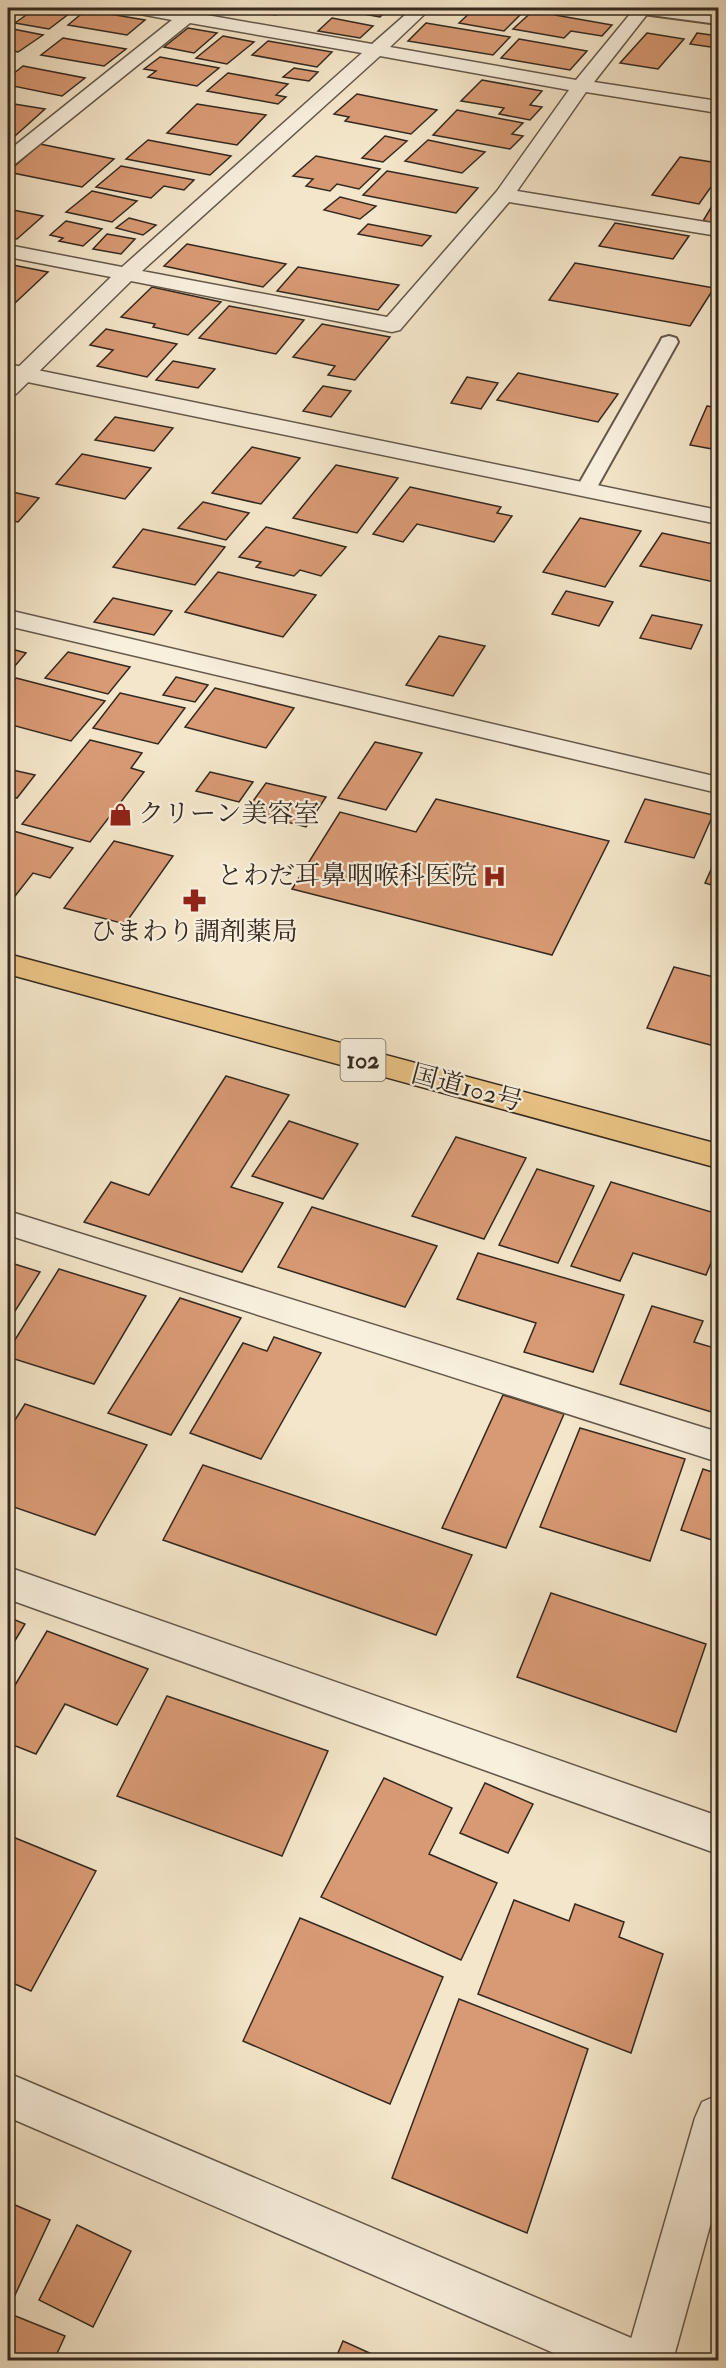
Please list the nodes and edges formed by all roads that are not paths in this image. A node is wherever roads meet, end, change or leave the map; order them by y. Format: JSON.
{"nodes":[{"id":1,"x":135,"y":8,"type":"edge"},
{"id":2,"x":423,"y":8,"type":"edge"},
{"id":3,"x":643,"y":8,"type":"edge"},
{"id":4,"x":191,"y":12,"type":"edge"},
{"id":5,"x":718,"y":20,"type":"edge"},
{"id":6,"x":378,"y":50,"type":"junction"},
{"id":7,"x":582,"y":86,"type":"junction"},
{"id":8,"x":718,"y":107,"type":"edge"},
{"id":9,"x":8,"y":160,"type":"edge"},
{"id":10,"x":504,"y":195,"type":"junction"},
{"id":11,"x":718,"y":230,"type":"edge"},
{"id":12,"x":8,"y":251,"type":"edge"},
{"id":13,"x":127,"y":273,"type":"junction"},
{"id":14,"x":669,"y":342,"type":"dead end"},
{"id":15,"x":13,"y":378,"type":"edge"},
{"id":16,"x":586,"y":489,"type":"junction"},
{"id":17,"x":718,"y":517,"type":"edge"},
{"id":18,"x":8,"y":618,"type":"edge"},
{"id":19,"x":718,"y":785,"type":"edge"},
{"id":20,"x":8,"y":964,"type":"edge"},
{"id":21,"x":718,"y":1156,"type":"edge"},
{"id":22,"x":8,"y":1223,"type":"edge"},
{"id":23,"x":718,"y":1447,"type":"edge"},
{"id":24,"x":8,"y":1584,"type":"edge"},
{"id":25,"x":718,"y":1835,"type":"edge"},
{"id":26,"x":8,"y":2095,"type":"edge"},
{"id":27,"x":718,"y":2118,"type":"edge"},
{"id":28,"x":626,"y":2361,"type":"edge"},
{"id":29,"x":649,"y":2361,"type":"edge"}],
"edges":[{"from":1,"to":4,"type":"street"},
{"from":2,"to":6,"type":"street"},
{"from":3,"to":5,"type":"lane"},
{"from":3,"to":7,"type":"street"},
{"from":4,"to":6,"type":"street"},
{"from":4,"to":9,"type":"street"},
{"from":6,"to":7,"type":"street"},
{"from":6,"to":13,"type":"street"},
{"from":7,"to":8,"type":"street"},
{"from":7,"to":10,"type":"street"},
{"from":10,"to":11,"type":"street"},
{"from":10,"to":13,"type":"street"},
{"from":12,"to":13,"type":"street"},
{"from":13,"to":15,"type":"street"},
{"from":14,"to":16,"type":"lane"},
{"from":15,"to":16,"type":"street"},
{"from":16,"to":17,"type":"street"},
{"from":18,"to":19,"type":"street"},
{"from":20,"to":21,"type":"highway","name":"国道102号","number":"102"},
{"from":22,"to":23,"type":"street"},
{"from":24,"to":25,"type":"street"},
{"from":26,"to":28,"type":"street"},
{"from":27,"to":29,"type":"street"}]}
